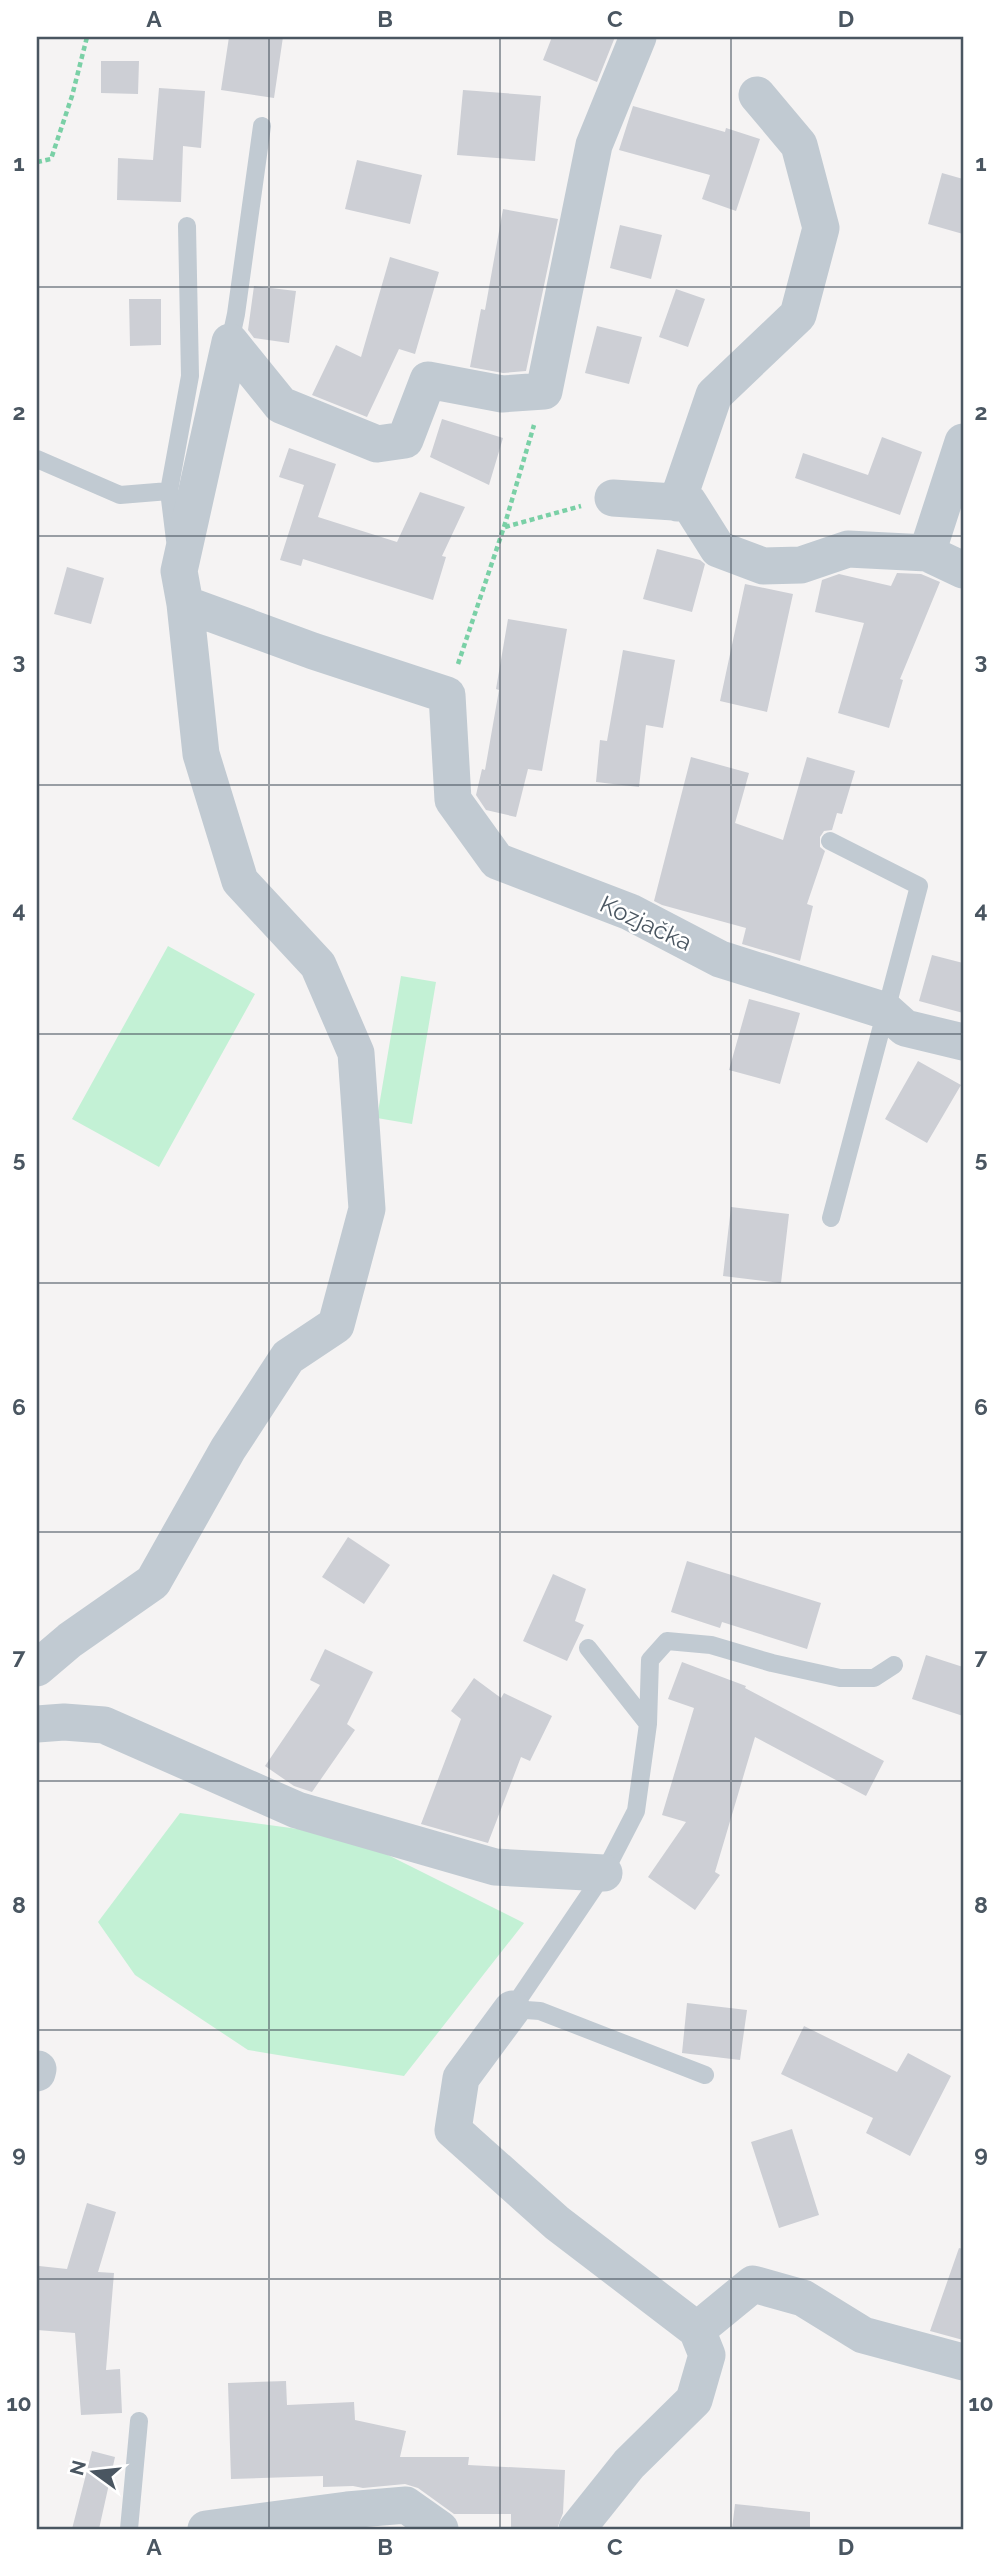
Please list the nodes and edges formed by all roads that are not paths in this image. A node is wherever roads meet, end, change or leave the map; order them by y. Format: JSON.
{"nodes":[{"id":1,"x":638,"y":37,"type":"edge"},
{"id":2,"x":757,"y":95,"type":"dead end"},
{"id":3,"x":262,"y":126,"type":"dead end"},
{"id":4,"x":187,"y":226,"type":"dead end"},
{"id":5,"x":230,"y":342,"type":"junction"},
{"id":6,"x":963,"y":442,"type":"edge"},
{"id":7,"x":37,"y":459,"type":"edge"},
{"id":8,"x":169,"y":491,"type":"junction"},
{"id":9,"x":613,"y":498,"type":"road end"},
{"id":10,"x":677,"y":503,"type":"junction"},
{"id":11,"x":927,"y":553,"type":"junction"},
{"id":12,"x":963,"y":570,"type":"edge"},
{"id":13,"x":182,"y":588,"type":"junction"},
{"id":14,"x":830,"y":841,"type":"dead end"},
{"id":15,"x":886,"y":1011,"type":"junction"},
{"id":16,"x":963,"y":1042,"type":"edge"},
{"id":17,"x":831,"y":1218,"type":"dead end"},
{"id":18,"x":588,"y":1648,"type":"dead end"},
{"id":19,"x":894,"y":1665,"type":"dead end"},
{"id":20,"x":37,"y":1668,"type":"edge"},
{"id":21,"x":37,"y":1724,"type":"edge"},
{"id":22,"x":648,"y":1724,"type":"junction"},
{"id":23,"x":604,"y":1873,"type":"junction"},
{"id":24,"x":512,"y":2009,"type":"junction"},
{"id":25,"x":705,"y":2076,"type":"dead end"},
{"id":26,"x":696,"y":2330,"type":"junction"},
{"id":27,"x":963,"y":2362,"type":"edge"},
{"id":28,"x":139,"y":2421,"type":"dead end"},
{"id":29,"x":360,"y":2520,"type":"edge"},
{"id":30,"x":292,"y":2523,"type":"edge"},
{"id":31,"x":130,"y":2529,"type":"edge"},
{"id":32,"x":206,"y":2529,"type":"edge"},
{"id":33,"x":440,"y":2529,"type":"edge"},
{"id":34,"x":577,"y":2529,"type":"edge"}],
"edges":[{"from":1,"to":5,"type":"street"},
{"from":2,"to":10,"type":"street"},
{"from":3,"to":5,"type":"lane"},
{"from":4,"to":8,"type":"lane"},
{"from":5,"to":13,"type":"street"},
{"from":6,"to":11,"type":"street"},
{"from":7,"to":8,"type":"lane"},
{"from":8,"to":13,"type":"lane"},
{"from":9,"to":10,"type":"street"},
{"from":10,"to":11,"type":"street"},
{"from":11,"to":12,"type":"street"},
{"from":13,"to":15,"type":"street","name":"Kozjačka"},
{"from":13,"to":20,"type":"street"},
{"from":14,"to":15,"type":"lane"},
{"from":15,"to":16,"type":"street","name":"Kozjačka"},
{"from":15,"to":17,"type":"lane"},
{"from":18,"to":22,"type":"lane"},
{"from":19,"to":22,"type":"lane"},
{"from":21,"to":23,"type":"street"},
{"from":22,"to":23,"type":"lane"},
{"from":23,"to":24,"type":"lane"},
{"from":24,"to":25,"type":"lane"},
{"from":24,"to":26,"type":"street"},
{"from":26,"to":27,"type":"street"},
{"from":26,"to":34,"type":"street"},
{"from":28,"to":31,"type":"lane"},
{"from":29,"to":30,"type":"street"},
{"from":29,"to":33,"type":"street"},
{"from":30,"to":32,"type":"street"}]}
